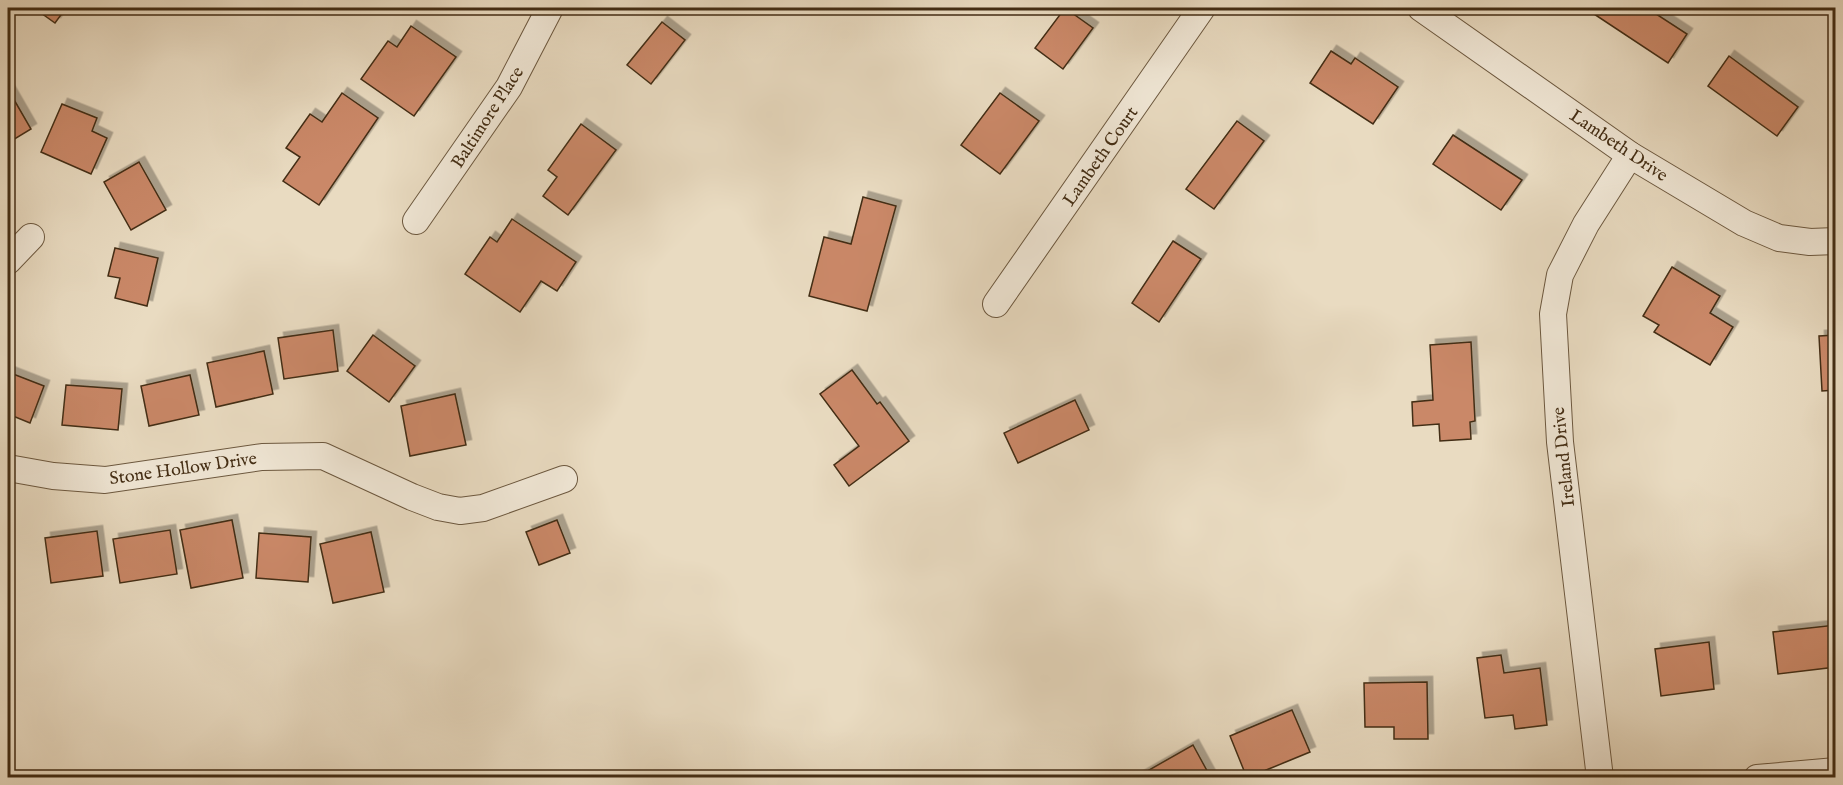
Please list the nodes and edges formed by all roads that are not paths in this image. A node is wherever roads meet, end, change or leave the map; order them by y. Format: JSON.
{"nodes":[{"id":1,"x":549,"y":8,"type":"edge"},
{"id":2,"x":1202,"y":8,"type":"edge"},
{"id":3,"x":1421,"y":8,"type":"edge"},
{"id":4,"x":1630,"y":155,"type":"junction"},
{"id":5,"x":416,"y":221,"type":"dead end"},
{"id":6,"x":31,"y":237,"type":"dead end"},
{"id":7,"x":1836,"y":241,"type":"edge"},
{"id":8,"x":8,"y":261,"type":"edge"},
{"id":9,"x":996,"y":304,"type":"dead end"},
{"id":10,"x":8,"y":468,"type":"edge"},
{"id":11,"x":564,"y":479,"type":"dead end"},
{"id":12,"x":1836,"y":771,"type":"edge"},
{"id":13,"x":1600,"y":777,"type":"edge"},
{"id":14,"x":1757,"y":777,"type":"edge"}],
"edges":[{"from":1,"to":5,"type":"street","name":"Baltimore Place"},
{"from":2,"to":9,"type":"street","name":"Lambeth Court"},
{"from":3,"to":4,"type":"street","name":"Lambeth Drive"},
{"from":4,"to":7,"type":"street","name":"Lambeth Drive"},
{"from":4,"to":13,"type":"street","name":"Ireland Drive"},
{"from":6,"to":8,"type":"street"},
{"from":10,"to":11,"type":"street","name":"Stone Hollow Drive"},
{"from":12,"to":14,"type":"street"}]}
